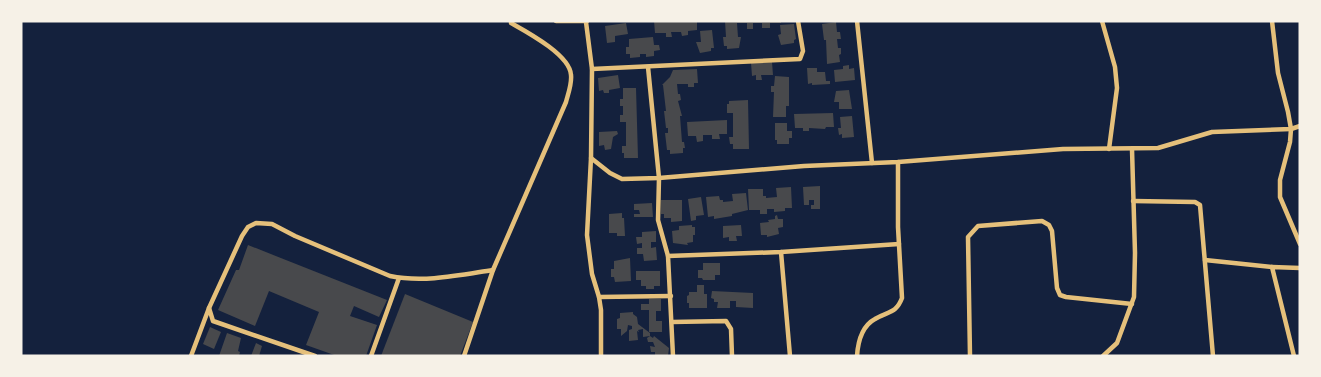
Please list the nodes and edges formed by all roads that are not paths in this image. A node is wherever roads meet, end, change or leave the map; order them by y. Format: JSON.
{"nodes":[{"id":1,"x":511,"y":21,"type":"edge"},
{"id":2,"x":556,"y":21,"type":"edge"},
{"id":3,"x":587,"y":21,"type":"edge"},
{"id":4,"x":798,"y":21,"type":"edge"},
{"id":5,"x":857,"y":21,"type":"edge"},
{"id":6,"x":1102,"y":21,"type":"edge"},
{"id":7,"x":1272,"y":21,"type":"edge"},
{"id":8,"x":648,"y":67,"type":"junction"},
{"id":9,"x":592,"y":69,"type":"junction"},
{"id":10,"x":1300,"y":126,"type":"edge"},
{"id":11,"x":1291,"y":129,"type":"junction"},
{"id":12,"x":1108,"y":149,"type":"junction"},
{"id":13,"x":1132,"y":149,"type":"junction"},
{"id":14,"x":591,"y":158,"type":"junction"},
{"id":15,"x":898,"y":162,"type":"junction"},
{"id":16,"x":872,"y":163,"type":"junction"},
{"id":17,"x":659,"y":178,"type":"junction"},
{"id":18,"x":1133,"y":201,"type":"junction"},
{"id":19,"x":898,"y":244,"type":"junction"},
{"id":20,"x":1300,"y":244,"type":"edge"},
{"id":21,"x":781,"y":252,"type":"junction"},
{"id":22,"x":668,"y":256,"type":"junction"},
{"id":23,"x":1206,"y":260,"type":"junction"},
{"id":24,"x":1272,"y":267,"type":"junction"},
{"id":25,"x":1300,"y":268,"type":"edge"},
{"id":26,"x":494,"y":270,"type":"junction"},
{"id":27,"x":399,"y":278,"type":"junction"},
{"id":28,"x":671,"y":296,"type":"junction"},
{"id":29,"x":599,"y":297,"type":"junction"},
{"id":30,"x":1132,"y":304,"type":"junction"},
{"id":31,"x":210,"y":308,"type":"junction"},
{"id":32,"x":672,"y":322,"type":"junction"},
{"id":33,"x":190,"y":356,"type":"edge"},
{"id":34,"x":315,"y":356,"type":"edge"},
{"id":35,"x":371,"y":356,"type":"edge"},
{"id":36,"x":464,"y":356,"type":"edge"},
{"id":37,"x":601,"y":356,"type":"edge"},
{"id":38,"x":673,"y":356,"type":"edge"},
{"id":39,"x":732,"y":356,"type":"edge"},
{"id":40,"x":790,"y":356,"type":"edge"},
{"id":41,"x":857,"y":356,"type":"edge"},
{"id":42,"x":970,"y":356,"type":"edge"},
{"id":43,"x":1103,"y":356,"type":"edge"},
{"id":44,"x":1213,"y":356,"type":"edge"},
{"id":45,"x":1294,"y":356,"type":"edge"}],
"edges":[{"from":1,"to":26,"type":"street"},
{"from":2,"to":3,"type":"street"},
{"from":3,"to":9,"type":"street"},
{"from":4,"to":8,"type":"street"},
{"from":5,"to":16,"type":"street"},
{"from":6,"to":12,"type":"street"},
{"from":7,"to":11,"type":"street"},
{"from":8,"to":9,"type":"street"},
{"from":8,"to":17,"type":"street"},
{"from":9,"to":14,"type":"street"},
{"from":10,"to":11,"type":"street"},
{"from":11,"to":13,"type":"street"},
{"from":11,"to":20,"type":"street"},
{"from":12,"to":13,"type":"street"},
{"from":12,"to":15,"type":"street"},
{"from":13,"to":18,"type":"street"},
{"from":14,"to":17,"type":"street"},
{"from":14,"to":29,"type":"street"},
{"from":15,"to":16,"type":"street"},
{"from":15,"to":19,"type":"street"},
{"from":16,"to":17,"type":"street"},
{"from":17,"to":22,"type":"street"},
{"from":18,"to":23,"type":"street"},
{"from":18,"to":30,"type":"street"},
{"from":19,"to":21,"type":"street"},
{"from":19,"to":41,"type":"street"},
{"from":21,"to":22,"type":"street"},
{"from":21,"to":40,"type":"street"},
{"from":22,"to":28,"type":"street"},
{"from":23,"to":24,"type":"street"},
{"from":23,"to":44,"type":"street"},
{"from":24,"to":25,"type":"street"},
{"from":24,"to":45,"type":"street"},
{"from":26,"to":27,"type":"street"},
{"from":26,"to":36,"type":"street"},
{"from":27,"to":31,"type":"street"},
{"from":27,"to":35,"type":"street"},
{"from":28,"to":29,"type":"street"},
{"from":28,"to":32,"type":"street"},
{"from":29,"to":37,"type":"street"},
{"from":30,"to":42,"type":"street"},
{"from":30,"to":43,"type":"street"},
{"from":31,"to":33,"type":"street"},
{"from":31,"to":34,"type":"street"},
{"from":32,"to":38,"type":"street"},
{"from":32,"to":39,"type":"street"}]}
